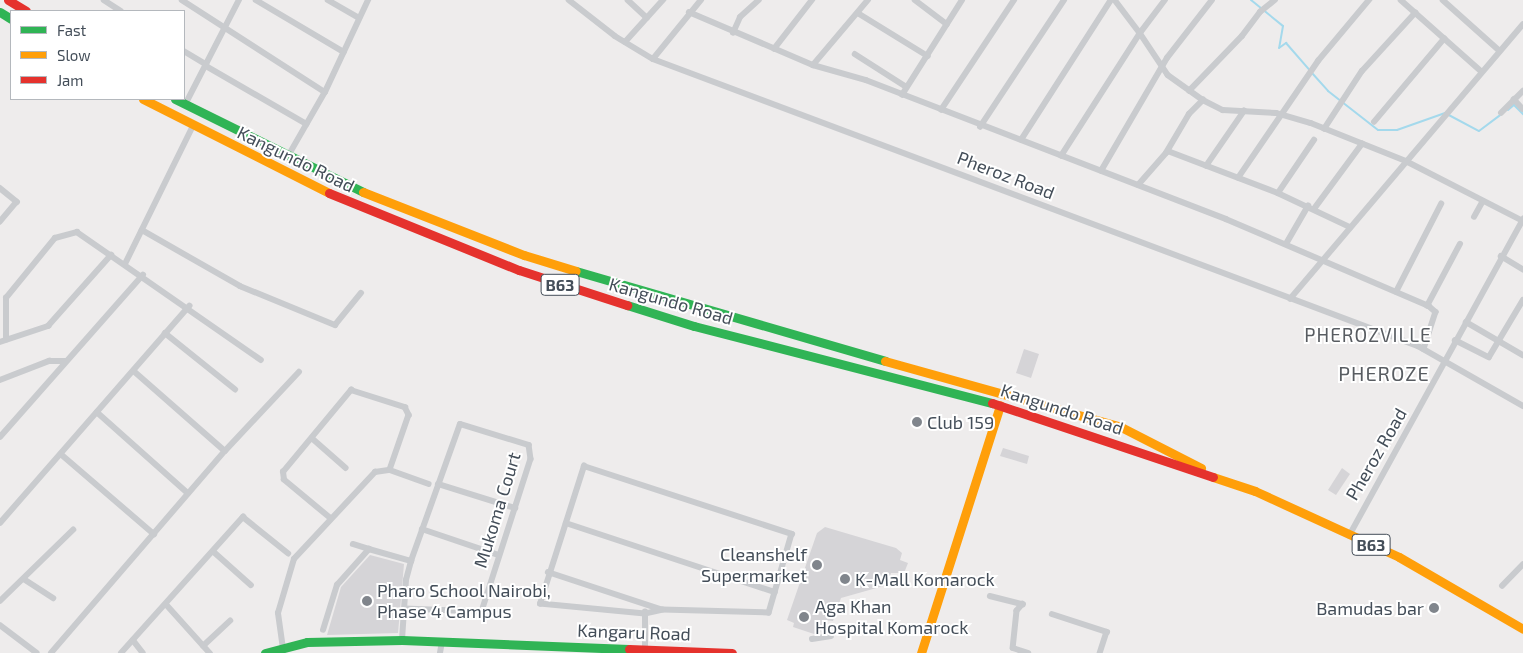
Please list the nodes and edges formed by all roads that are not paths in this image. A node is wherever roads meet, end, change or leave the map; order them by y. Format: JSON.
{"nodes":[{"id":1,"x":8,"y":0,"type":"edge"},
{"id":2,"x":104,"y":0,"type":"edge"},
{"id":3,"x":182,"y":0,"type":"edge"},
{"id":4,"x":239,"y":0,"type":"edge"},
{"id":5,"x":256,"y":0,"type":"edge"},
{"id":6,"x":328,"y":0,"type":"edge"},
{"id":7,"x":359,"y":0,"type":"edge"},
{"id":8,"x":569,"y":0,"type":"edge"},
{"id":9,"x":582,"y":0,"type":"edge"},
{"id":10,"x":628,"y":0,"type":"edge"},
{"id":11,"x":663,"y":0,"type":"edge"},
{"id":12,"x":700,"y":0,"type":"edge"},
{"id":13,"x":759,"y":0,"type":"edge"},
{"id":14,"x":812,"y":0,"type":"edge"},
{"id":15,"x":868,"y":0,"type":"edge"},
{"id":16,"x":915,"y":0,"type":"edge"},
{"id":17,"x":962,"y":0,"type":"edge"},
{"id":18,"x":1014,"y":0,"type":"edge"},
{"id":19,"x":1064,"y":0,"type":"edge"},
{"id":20,"x":1113,"y":0,"type":"edge"},
{"id":21,"x":1165,"y":0,"type":"edge"},
{"id":22,"x":1212,"y":0,"type":"edge"},
{"id":23,"x":1276,"y":0,"type":"edge"},
{"id":24,"x":1369,"y":0,"type":"edge"},
{"id":25,"x":1401,"y":0,"type":"edge"},
{"id":26,"x":1443,"y":0,"type":"edge"},
{"id":27,"x":367,"y":2,"type":"edge"},
{"id":28,"x":576,"y":6,"type":"junction"},
{"id":29,"x":24,"y":10,"type":"edge"},
{"id":30,"x":119,"y":10,"type":"edge"},
{"id":31,"x":689,"y":12,"type":"junction"},
{"id":32,"x":858,"y":13,"type":"junction"},
{"id":33,"x":1415,"y":13,"type":"junction"},
{"id":34,"x":359,"y":18,"type":"junction"},
{"id":35,"x":647,"y":18,"type":"junction"},
{"id":36,"x":947,"y":24,"type":"junction"},
{"id":37,"x":1523,"y":24,"type":"edge"},
{"id":38,"x":224,"y":25,"type":"junction"},
{"id":39,"x":1140,"y":33,"type":"junction"},
{"id":40,"x":733,"y":34,"type":"junction"},
{"id":41,"x":1444,"y":39,"type":"junction"},
{"id":42,"x":625,"y":42,"type":"junction"},
{"id":43,"x":774,"y":49,"type":"junction"},
{"id":44,"x":1500,"y":50,"type":"junction"},
{"id":45,"x":185,"y":52,"type":"edge"},
{"id":46,"x":344,"y":52,"type":"junction"},
{"id":47,"x":855,"y":54,"type":"dead end"},
{"id":48,"x":928,"y":56,"type":"junction"},
{"id":49,"x":654,"y":59,"type":"junction"},
{"id":50,"x":813,"y":64,"type":"junction"},
{"id":51,"x":206,"y":65,"type":"junction"},
{"id":52,"x":1164,"y":69,"type":"junction"},
{"id":53,"x":1481,"y":71,"type":"junction"},
{"id":54,"x":905,"y":86,"type":"junction"},
{"id":55,"x":1189,"y":91,"type":"junction"},
{"id":56,"x":1523,"y":91,"type":"edge"},
{"id":57,"x":325,"y":92,"type":"junction"},
{"id":58,"x":902,"y":95,"type":"junction"},
{"id":59,"x":146,"y":100,"type":"edge"},
{"id":60,"x":177,"y":100,"type":"edge"},
{"id":61,"x":1203,"y":100,"type":"junction"},
{"id":62,"x":1514,"y":100,"type":"junction"},
{"id":63,"x":185,"y":105,"type":"junction"},
{"id":64,"x":1523,"y":109,"type":"edge"},
{"id":65,"x":941,"y":110,"type":"junction"},
{"id":66,"x":1244,"y":111,"type":"junction"},
{"id":67,"x":1282,"y":114,"type":"junction"},
{"id":68,"x":1501,"y":114,"type":"dead end"},
{"id":69,"x":1374,"y":122,"type":"dead end"},
{"id":70,"x":307,"y":124,"type":"junction"},
{"id":71,"x":193,"y":126,"type":"junction"},
{"id":72,"x":980,"y":127,"type":"junction"},
{"id":73,"x":1324,"y":129,"type":"junction"},
{"id":74,"x":1020,"y":140,"type":"junction"},
{"id":75,"x":1314,"y":140,"type":"dead end"},
{"id":76,"x":1362,"y":144,"type":"junction"},
{"id":77,"x":1168,"y":151,"type":"junction"},
{"id":78,"x":1061,"y":156,"type":"junction"},
{"id":79,"x":287,"y":159,"type":"junction"},
{"id":80,"x":1406,"y":161,"type":"junction"},
{"id":81,"x":1206,"y":166,"type":"junction"},
{"id":82,"x":1101,"y":172,"type":"junction"},
{"id":83,"x":1238,"y":178,"type":"junction"},
{"id":84,"x":1138,"y":185,"type":"junction"},
{"id":85,"x":0,"y":188,"type":"edge"},
{"id":86,"x":1278,"y":193,"type":"junction"},
{"id":87,"x":1483,"y":201,"type":"junction"},
{"id":88,"x":1441,"y":204,"type":"dead end"},
{"id":89,"x":1311,"y":207,"type":"junction"},
{"id":90,"x":1474,"y":217,"type":"dead end"},
{"id":91,"x":1523,"y":220,"type":"edge"},
{"id":92,"x":0,"y":222,"type":"edge"},
{"id":93,"x":1350,"y":227,"type":"junction"},
{"id":94,"x":142,"y":230,"type":"junction"},
{"id":95,"x":1286,"y":244,"type":"junction"},
{"id":96,"x":1460,"y":244,"type":"dead end"},
{"id":97,"x":111,"y":255,"type":"junction"},
{"id":98,"x":1501,"y":256,"type":"junction"},
{"id":99,"x":1321,"y":262,"type":"junction"},
{"id":100,"x":125,"y":264,"type":"junction"},
{"id":101,"x":1523,"y":269,"type":"edge"},
{"id":102,"x":143,"y":275,"type":"junction"},
{"id":103,"x":1396,"y":292,"type":"junction"},
{"id":104,"x":361,"y":293,"type":"dead end"},
{"id":105,"x":1290,"y":299,"type":"junction"},
{"id":106,"x":1523,"y":300,"type":"edge"},
{"id":107,"x":189,"y":306,"type":"junction"},
{"id":108,"x":1427,"y":306,"type":"junction"},
{"id":109,"x":1466,"y":322,"type":"junction"},
{"id":110,"x":165,"y":333,"type":"junction"},
{"id":111,"x":1455,"y":340,"type":"junction"},
{"id":112,"x":3,"y":341,"type":"edge"},
{"id":113,"x":1499,"y":341,"type":"junction"},
{"id":114,"x":1424,"y":349,"type":"junction"},
{"id":115,"x":1523,"y":356,"type":"edge"},
{"id":116,"x":261,"y":360,"type":"dead end"},
{"id":117,"x":1443,"y":360,"type":"junction"},
{"id":118,"x":65,"y":361,"type":"junction"},
{"id":119,"x":134,"y":371,"type":"junction"},
{"id":120,"x":299,"y":372,"type":"dead end"},
{"id":121,"x":0,"y":380,"type":"edge"},
{"id":122,"x":235,"y":389,"type":"dead end"},
{"id":123,"x":1000,"y":405,"type":"junction"},
{"id":124,"x":1523,"y":406,"type":"edge"},
{"id":125,"x":98,"y":412,"type":"junction"},
{"id":126,"x":0,"y":437,"type":"edge"},
{"id":127,"x":312,"y":438,"type":"junction"},
{"id":128,"x":225,"y":450,"type":"junction"},
{"id":129,"x":61,"y":454,"type":"junction"},
{"id":130,"x":346,"y":468,"type":"dead end"},
{"id":131,"x":390,"y":470,"type":"junction"},
{"id":132,"x":1212,"y":475,"type":"junction"},
{"id":133,"x":429,"y":484,"type":"dead end"},
{"id":134,"x":438,"y":484,"type":"junction"},
{"id":135,"x":188,"y":493,"type":"junction"},
{"id":136,"x":515,"y":508,"type":"junction"},
{"id":137,"x":331,"y":519,"type":"junction"},
{"id":138,"x":0,"y":523,"type":"edge"},
{"id":139,"x":566,"y":523,"type":"junction"},
{"id":140,"x":422,"y":529,"type":"junction"},
{"id":141,"x":73,"y":530,"type":"dead end"},
{"id":142,"x":154,"y":534,"type":"junction"},
{"id":143,"x":1349,"y":536,"type":"junction"},
{"id":144,"x":353,"y":544,"type":"dead end"},
{"id":145,"x":369,"y":548,"type":"junction"},
{"id":146,"x":213,"y":551,"type":"junction"},
{"id":147,"x":288,"y":553,"type":"dead end"},
{"id":148,"x":499,"y":555,"type":"junction"},
{"id":149,"x":411,"y":561,"type":"junction"},
{"id":150,"x":1523,"y":564,"type":"edge"},
{"id":151,"x":548,"y":572,"type":"junction"},
{"id":152,"x":24,"y":579,"type":"junction"},
{"id":153,"x":251,"y":585,"type":"dead end"},
{"id":154,"x":1502,"y":586,"type":"dead end"},
{"id":155,"x":776,"y":592,"type":"junction"},
{"id":156,"x":990,"y":596,"type":"dead end"},
{"id":157,"x":53,"y":598,"type":"dead end"},
{"id":158,"x":0,"y":601,"type":"edge"},
{"id":159,"x":166,"y":604,"type":"junction"},
{"id":160,"x":648,"y":606,"type":"junction"},
{"id":161,"x":405,"y":609,"type":"junction"},
{"id":162,"x":663,"y":610,"type":"junction"},
{"id":163,"x":645,"y":614,"type":"junction"},
{"id":164,"x":1052,"y":614,"type":"dead end"},
{"id":165,"x":230,"y":622,"type":"dead end"},
{"id":166,"x":0,"y":624,"type":"edge"},
{"id":167,"x":323,"y":630,"type":"dead end"},
{"id":168,"x":1523,"y":630,"type":"edge"},
{"id":169,"x":831,"y":636,"type":"dead end"},
{"id":170,"x":812,"y":639,"type":"dead end"},
{"id":171,"x":133,"y":640,"type":"junction"},
{"id":172,"x":402,"y":640,"type":"junction"},
{"id":173,"x":442,"y":642,"type":"junction"},
{"id":174,"x":203,"y":646,"type":"junction"},
{"id":175,"x":645,"y":648,"type":"junction"},
{"id":176,"x":283,"y":649,"type":"junction"},
{"id":177,"x":37,"y":653,"type":"edge"},
{"id":178,"x":51,"y":653,"type":"edge"},
{"id":179,"x":121,"y":653,"type":"edge"},
{"id":180,"x":143,"y":653,"type":"edge"},
{"id":181,"x":210,"y":653,"type":"edge"},
{"id":182,"x":266,"y":653,"type":"edge"},
{"id":183,"x":440,"y":653,"type":"edge"},
{"id":184,"x":730,"y":653,"type":"edge"},
{"id":185,"x":921,"y":653,"type":"edge"},
{"id":186,"x":1028,"y":653,"type":"edge"},
{"id":187,"x":1100,"y":653,"type":"edge"}],
"edges":[{"from":1,"to":29,"type":"main road"},
{"from":2,"to":30,"type":"street"},
{"from":3,"to":38,"type":"street"},
{"from":4,"to":38,"type":"street"},
{"from":5,"to":46,"type":"street"},
{"from":6,"to":34,"type":"street"},
{"from":7,"to":27,"type":"street"},
{"from":8,"to":28,"type":"street","name":"Pheroz Road"},
{"from":9,"to":28,"type":"street"},
{"from":10,"to":35,"type":"street"},
{"from":11,"to":35,"type":"street"},
{"from":12,"to":31,"type":"street"},
{"from":13,"to":40,"type":"street"},
{"from":14,"to":43,"type":"street"},
{"from":15,"to":32,"type":"street"},
{"from":16,"to":36,"type":"street"},
{"from":17,"to":36,"type":"street"},
{"from":18,"to":65,"type":"street"},
{"from":19,"to":72,"type":"street"},
{"from":20,"to":39,"type":"street"},
{"from":20,"to":74,"type":"street"},
{"from":21,"to":39,"type":"street"},
{"from":22,"to":52,"type":"street"},
{"from":23,"to":55,"type":"street"},
{"from":24,"to":67,"type":"street"},
{"from":25,"to":33,"type":"street"},
{"from":26,"to":44,"type":"street"},
{"from":27,"to":34,"type":"street"},
{"from":28,"to":42,"type":"street","name":"Pheroz Road"},
{"from":31,"to":40,"type":"street"},
{"from":31,"to":49,"type":"street"},
{"from":32,"to":48,"type":"street"},
{"from":32,"to":50,"type":"street"},
{"from":33,"to":41,"type":"street"},
{"from":33,"to":73,"type":"street"},
{"from":34,"to":46,"type":"street"},
{"from":35,"to":42,"type":"street"},
{"from":36,"to":48,"type":"street"},
{"from":37,"to":44,"type":"street"},
{"from":38,"to":51,"type":"street"},
{"from":38,"to":57,"type":"street"},
{"from":39,"to":52,"type":"street"},
{"from":39,"to":78,"type":"street"},
{"from":40,"to":43,"type":"street"},
{"from":41,"to":53,"type":"street"},
{"from":41,"to":69,"type":"street"},
{"from":42,"to":49,"type":"street","name":"Pheroz Road"},
{"from":43,"to":50,"type":"street"},
{"from":44,"to":53,"type":"street"},
{"from":45,"to":51,"type":"street"},
{"from":46,"to":57,"type":"street"},
{"from":47,"to":54,"type":"street"},
{"from":48,"to":54,"type":"street"},
{"from":49,"to":105,"type":"street","name":"Pheroz Road"},
{"from":50,"to":58,"type":"street"},
{"from":51,"to":63,"type":"street"},
{"from":51,"to":70,"type":"street"},
{"from":52,"to":55,"type":"street"},
{"from":52,"to":82,"type":"street"},
{"from":53,"to":80,"type":"street"},
{"from":54,"to":58,"type":"street"},
{"from":55,"to":61,"type":"street"},
{"from":56,"to":62,"type":"street"},
{"from":57,"to":70,"type":"street"},
{"from":58,"to":65,"type":"street"},
{"from":59,"to":71,"type":"main road","name":"Kangundo Road","number":"B63"},
{"from":60,"to":63,"type":"main road","name":"Kangundo Road","number":"B63"},
{"from":61,"to":66,"type":"street"},
{"from":61,"to":77,"type":"street"},
{"from":62,"to":64,"type":"street"},
{"from":62,"to":68,"type":"street"},
{"from":63,"to":79,"type":"main road","name":"Kangundo Road","number":"B63"},
{"from":65,"to":72,"type":"street"},
{"from":66,"to":67,"type":"street"},
{"from":66,"to":81,"type":"street"},
{"from":67,"to":73,"type":"street"},
{"from":67,"to":83,"type":"street"},
{"from":70,"to":79,"type":"street"},
{"from":71,"to":94,"type":"street"},
{"from":71,"to":123,"type":"main road","name":"Kangundo Road","number":"B63"},
{"from":72,"to":74,"type":"street"},
{"from":73,"to":76,"type":"street"},
{"from":74,"to":78,"type":"street"},
{"from":75,"to":86,"type":"street"},
{"from":76,"to":80,"type":"street"},
{"from":76,"to":89,"type":"street"},
{"from":77,"to":81,"type":"street"},
{"from":77,"to":84,"type":"street"},
{"from":78,"to":82,"type":"street"},
{"from":79,"to":132,"type":"main road","name":"Kangundo Road","number":"B63"},
{"from":80,"to":87,"type":"street"},
{"from":80,"to":93,"type":"street"},
{"from":81,"to":83,"type":"street"},
{"from":82,"to":84,"type":"street"},
{"from":83,"to":86,"type":"street"},
{"from":84,"to":95,"type":"street"},
{"from":85,"to":92,"type":"street"},
{"from":86,"to":89,"type":"street"},
{"from":87,"to":90,"type":"street"},
{"from":87,"to":91,"type":"street"},
{"from":88,"to":103,"type":"street"},
{"from":89,"to":93,"type":"street"},
{"from":89,"to":95,"type":"street"},
{"from":91,"to":98,"type":"street","name":"Pheroz Road"},
{"from":93,"to":99,"type":"street"},
{"from":94,"to":100,"type":"street"},
{"from":94,"to":104,"type":"street"},
{"from":95,"to":99,"type":"street"},
{"from":96,"to":108,"type":"street"},
{"from":97,"to":100,"type":"street"},
{"from":97,"to":112,"type":"street"},
{"from":97,"to":112,"type":"street"},
{"from":98,"to":101,"type":"street"},
{"from":98,"to":109,"type":"street","name":"Pheroz Road"},
{"from":99,"to":103,"type":"street"},
{"from":99,"to":105,"type":"street"},
{"from":100,"to":102,"type":"street"},
{"from":102,"to":107,"type":"street"},
{"from":102,"to":118,"type":"street"},
{"from":103,"to":108,"type":"street"},
{"from":105,"to":114,"type":"street","name":"Pheroz Road"},
{"from":106,"to":113,"type":"street"},
{"from":107,"to":110,"type":"street"},
{"from":107,"to":116,"type":"street"},
{"from":108,"to":114,"type":"street"},
{"from":109,"to":111,"type":"street","name":"Pheroz Road"},
{"from":109,"to":113,"type":"street"},
{"from":110,"to":119,"type":"street"},
{"from":110,"to":122,"type":"street"},
{"from":111,"to":113,"type":"street"},
{"from":111,"to":117,"type":"street","name":"Pheroz Road"},
{"from":113,"to":115,"type":"street"},
{"from":114,"to":117,"type":"street","name":"Pheroz Road"},
{"from":117,"to":124,"type":"street","name":"Pheroz Road"},
{"from":117,"to":143,"type":"street","name":"Pheroz Road"},
{"from":118,"to":121,"type":"street"},
{"from":118,"to":126,"type":"street"},
{"from":119,"to":125,"type":"street"},
{"from":119,"to":128,"type":"street"},
{"from":120,"to":128,"type":"street"},
{"from":123,"to":132,"type":"main road","name":"Kangundo Road","number":"B63"},
{"from":123,"to":185,"type":"main road"},
{"from":125,"to":129,"type":"street"},
{"from":125,"to":135,"type":"street"},
{"from":127,"to":130,"type":"street"},
{"from":127,"to":131,"type":"street"},
{"from":127,"to":137,"type":"street"},
{"from":128,"to":135,"type":"street"},
{"from":129,"to":138,"type":"street"},
{"from":129,"to":142,"type":"street"},
{"from":131,"to":133,"type":"street"},
{"from":131,"to":137,"type":"street"},
{"from":132,"to":143,"type":"main road","name":"Kangundo Road","number":"B63"},
{"from":134,"to":136,"type":"street"},
{"from":134,"to":136,"type":"street","name":"Mukoma Court"},
{"from":134,"to":140,"type":"street"},
{"from":135,"to":142,"type":"street"},
{"from":136,"to":148,"type":"street","name":"Mukoma Court"},
{"from":137,"to":176,"type":"street"},
{"from":139,"to":151,"type":"street"},
{"from":139,"to":155,"type":"street"},
{"from":139,"to":155,"type":"street"},
{"from":140,"to":148,"type":"street"},
{"from":140,"to":149,"type":"street"},
{"from":141,"to":152,"type":"street"},
{"from":142,"to":178,"type":"street"},
{"from":143,"to":168,"type":"main road","name":"Kangundo Road","number":"B63"},
{"from":144,"to":145,"type":"street"},
{"from":145,"to":149,"type":"street"},
{"from":145,"to":167,"type":"street"},
{"from":146,"to":147,"type":"street"},
{"from":146,"to":153,"type":"street"},
{"from":146,"to":159,"type":"street"},
{"from":148,"to":161,"type":"street","name":"Mukoma Court"},
{"from":149,"to":161,"type":"street"},
{"from":150,"to":154,"type":"street"},
{"from":151,"to":160,"type":"street"},
{"from":151,"to":163,"type":"street"},
{"from":152,"to":157,"type":"street"},
{"from":152,"to":158,"type":"street"},
{"from":155,"to":162,"type":"street"},
{"from":156,"to":186,"type":"street"},
{"from":159,"to":171,"type":"street"},
{"from":159,"to":174,"type":"street"},
{"from":160,"to":162,"type":"street"},
{"from":160,"to":163,"type":"street"},
{"from":161,"to":172,"type":"street"},
{"from":162,"to":163,"type":"street"},
{"from":163,"to":175,"type":"street"},
{"from":164,"to":187,"type":"street"},
{"from":165,"to":174,"type":"street"},
{"from":166,"to":177,"type":"street"},
{"from":169,"to":170,"type":"street"},
{"from":171,"to":179,"type":"street"},
{"from":171,"to":180,"type":"street"},
{"from":172,"to":173,"type":"main road","name":"Kangaru Road"},
{"from":172,"to":176,"type":"main road","name":"Kangaru Road"},
{"from":173,"to":175,"type":"main road","name":"Kangaru Road"},
{"from":173,"to":183,"type":"street"},
{"from":174,"to":181,"type":"street"},
{"from":175,"to":184,"type":"main road","name":"Kangaru Road"},
{"from":176,"to":182,"type":"main road","name":"Kangaru Road"}]}
